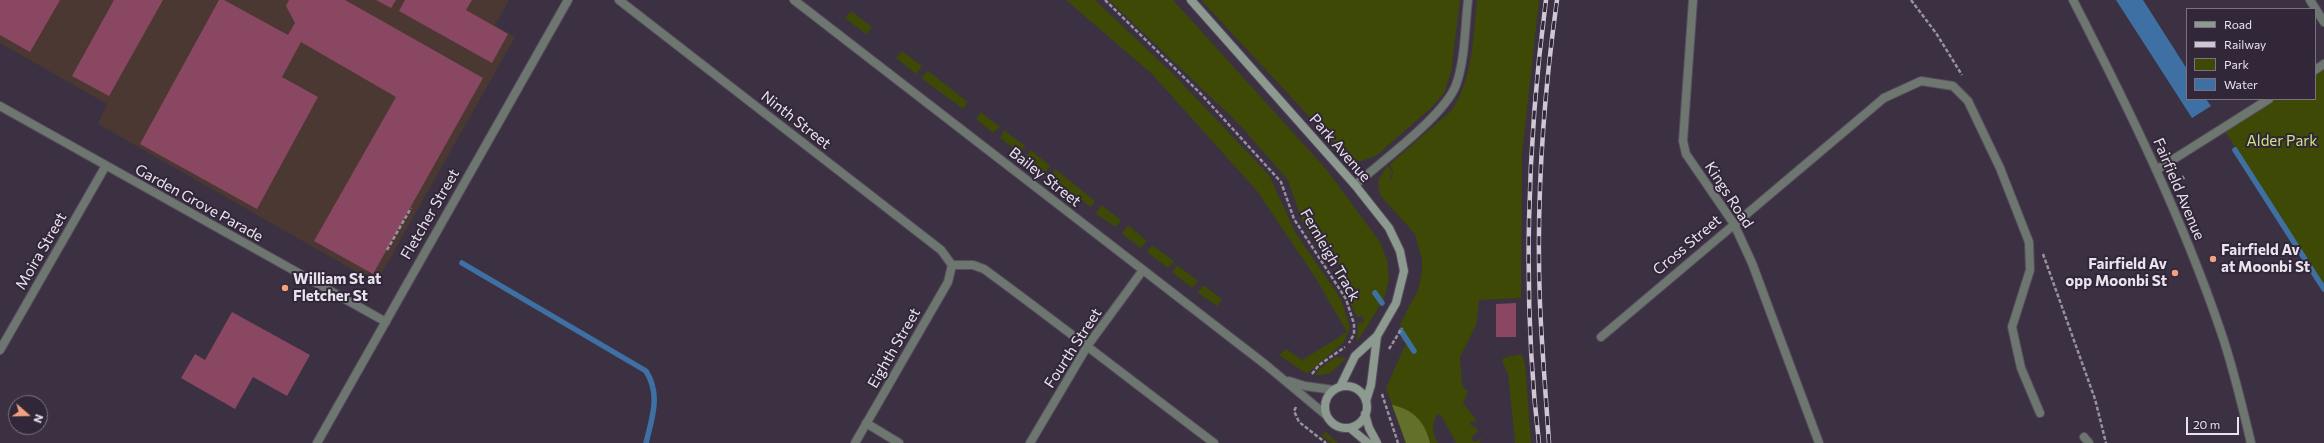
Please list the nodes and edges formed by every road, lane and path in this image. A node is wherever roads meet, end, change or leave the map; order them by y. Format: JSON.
{"nodes":[{"id":1,"x":568,"y":0,"type":"edge"},
{"id":2,"x":619,"y":0,"type":"edge"},
{"id":3,"x":794,"y":0,"type":"edge"},
{"id":4,"x":1105,"y":0,"type":"edge"},
{"id":5,"x":1191,"y":0,"type":"edge"},
{"id":6,"x":1468,"y":0,"type":"edge"},
{"id":7,"x":1693,"y":0,"type":"edge"},
{"id":8,"x":2073,"y":0,"type":"edge"},
{"id":9,"x":2316,"y":9,"type":"edge"},
{"id":10,"x":2324,"y":22,"type":"edge"},
{"id":11,"x":2267,"y":100,"type":"edge"},
{"id":12,"x":0,"y":106,"type":"edge"},
{"id":13,"x":105,"y":167,"type":"junction"},
{"id":14,"x":2158,"y":169,"type":"junction"},
{"id":15,"x":2182,"y":176,"type":"dead end"},
{"id":16,"x":2185,"y":181,"type":"dead end"},
{"id":17,"x":1355,"y":185,"type":"junction"},
{"id":18,"x":411,"y":208,"type":"dead end"},
{"id":19,"x":1734,"y":224,"type":"junction"},
{"id":20,"x":387,"y":250,"type":"dead end"},
{"id":21,"x":952,"y":265,"type":"junction"},
{"id":22,"x":1143,"y":270,"type":"junction"},
{"id":23,"x":386,"y":322,"type":"junction"},
{"id":24,"x":1377,"y":336,"type":"junction"},
{"id":25,"x":1601,"y":337,"type":"dead end"},
{"id":26,"x":1088,"y":345,"type":"junction"},
{"id":27,"x":0,"y":350,"type":"edge"},
{"id":28,"x":1311,"y":375,"type":"dead end"},
{"id":29,"x":1279,"y":376,"type":"junction"},
{"id":30,"x":1337,"y":388,"type":"junction"},
{"id":31,"x":1381,"y":392,"type":"dead end"},
{"id":32,"x":1366,"y":401,"type":"junction"},
{"id":33,"x":1295,"y":408,"type":"dead end"},
{"id":34,"x":2040,"y":413,"type":"dead end"},
{"id":35,"x":1365,"y":414,"type":"junction"},
{"id":36,"x":1326,"y":415,"type":"junction"},
{"id":37,"x":866,"y":423,"type":"junction"},
{"id":38,"x":1390,"y":425,"type":"junction"},
{"id":39,"x":1387,"y":427,"type":"dead end"},
{"id":40,"x":1350,"y":428,"type":"junction"},
{"id":41,"x":317,"y":443,"type":"edge"},
{"id":42,"x":855,"y":443,"type":"edge"},
{"id":43,"x":899,"y":443,"type":"edge"},
{"id":44,"x":1030,"y":443,"type":"edge"},
{"id":45,"x":1214,"y":443,"type":"edge"},
{"id":46,"x":1326,"y":443,"type":"edge"},
{"id":47,"x":1368,"y":443,"type":"edge"},
{"id":48,"x":1377,"y":443,"type":"edge"},
{"id":49,"x":1398,"y":443,"type":"edge"},
{"id":50,"x":1818,"y":443,"type":"edge"},
{"id":51,"x":2251,"y":443,"type":"edge"}],
"edges":[{"from":1,"to":23,"type":"street","name":"Fletcher Street"},
{"from":2,"to":21,"type":"street","name":"Ninth Street"},
{"from":3,"to":22,"type":"street","name":"Bailey Street"},
{"from":4,"to":28,"type":"path","name":"Fernleigh Track"},
{"from":5,"to":17,"type":"main road","name":"Park Avenue"},
{"from":6,"to":17,"type":"street"},
{"from":7,"to":19,"type":"street","name":"Kings Road"},
{"from":8,"to":14,"type":"street","name":"Fairfield Avenue"},
{"from":9,"to":10,"type":"street"},
{"from":11,"to":14,"type":"street"},
{"from":12,"to":13,"type":"street","name":"Garden Grove Parade"},
{"from":13,"to":23,"type":"street","name":"Garden Grove Parade"},
{"from":13,"to":27,"type":"street","name":"Moira Street"},
{"from":14,"to":51,"type":"street","name":"Fairfield Avenue"},
{"from":15,"to":16,"type":"path"},
{"from":17,"to":24,"type":"main road","name":"Park Avenue"},
{"from":18,"to":20,"type":"path"},
{"from":19,"to":25,"type":"street","name":"Cross Street"},
{"from":19,"to":34,"type":"street","name":"Cross Street"},
{"from":19,"to":50,"type":"street","name":"Kings Road"},
{"from":21,"to":26,"type":"street"},
{"from":21,"to":37,"type":"street","name":"Eighth Street"},
{"from":22,"to":26,"type":"street","name":"Fourth Street"},
{"from":22,"to":29,"type":"street","name":"Bailey Street"},
{"from":23,"to":41,"type":"street","name":"Fletcher Street"},
{"from":24,"to":30,"type":"main road","name":"Park Avenue"},
{"from":24,"to":32,"type":"main road","name":"Park Avenue"},
{"from":26,"to":44,"type":"street","name":"Fourth Street"},
{"from":26,"to":45,"type":"street"},
{"from":29,"to":30,"type":"street","name":"Bailey Street"},
{"from":29,"to":36,"type":"street","name":"Bailey Street"},
{"from":30,"to":32,"type":"main road"},
{"from":30,"to":36,"type":"main road"},
{"from":31,"to":38,"type":"path"},
{"from":32,"to":35,"type":"main road"},
{"from":33,"to":46,"type":"path"},
{"from":35,"to":40,"type":"main road"},
{"from":35,"to":48,"type":"main road"},
{"from":36,"to":40,"type":"main road"},
{"from":37,"to":42,"type":"street","name":"Eighth Street"},
{"from":37,"to":43,"type":"street"},
{"from":38,"to":39,"type":"path"},
{"from":38,"to":49,"type":"path"},
{"from":40,"to":47,"type":"main road"}]}
